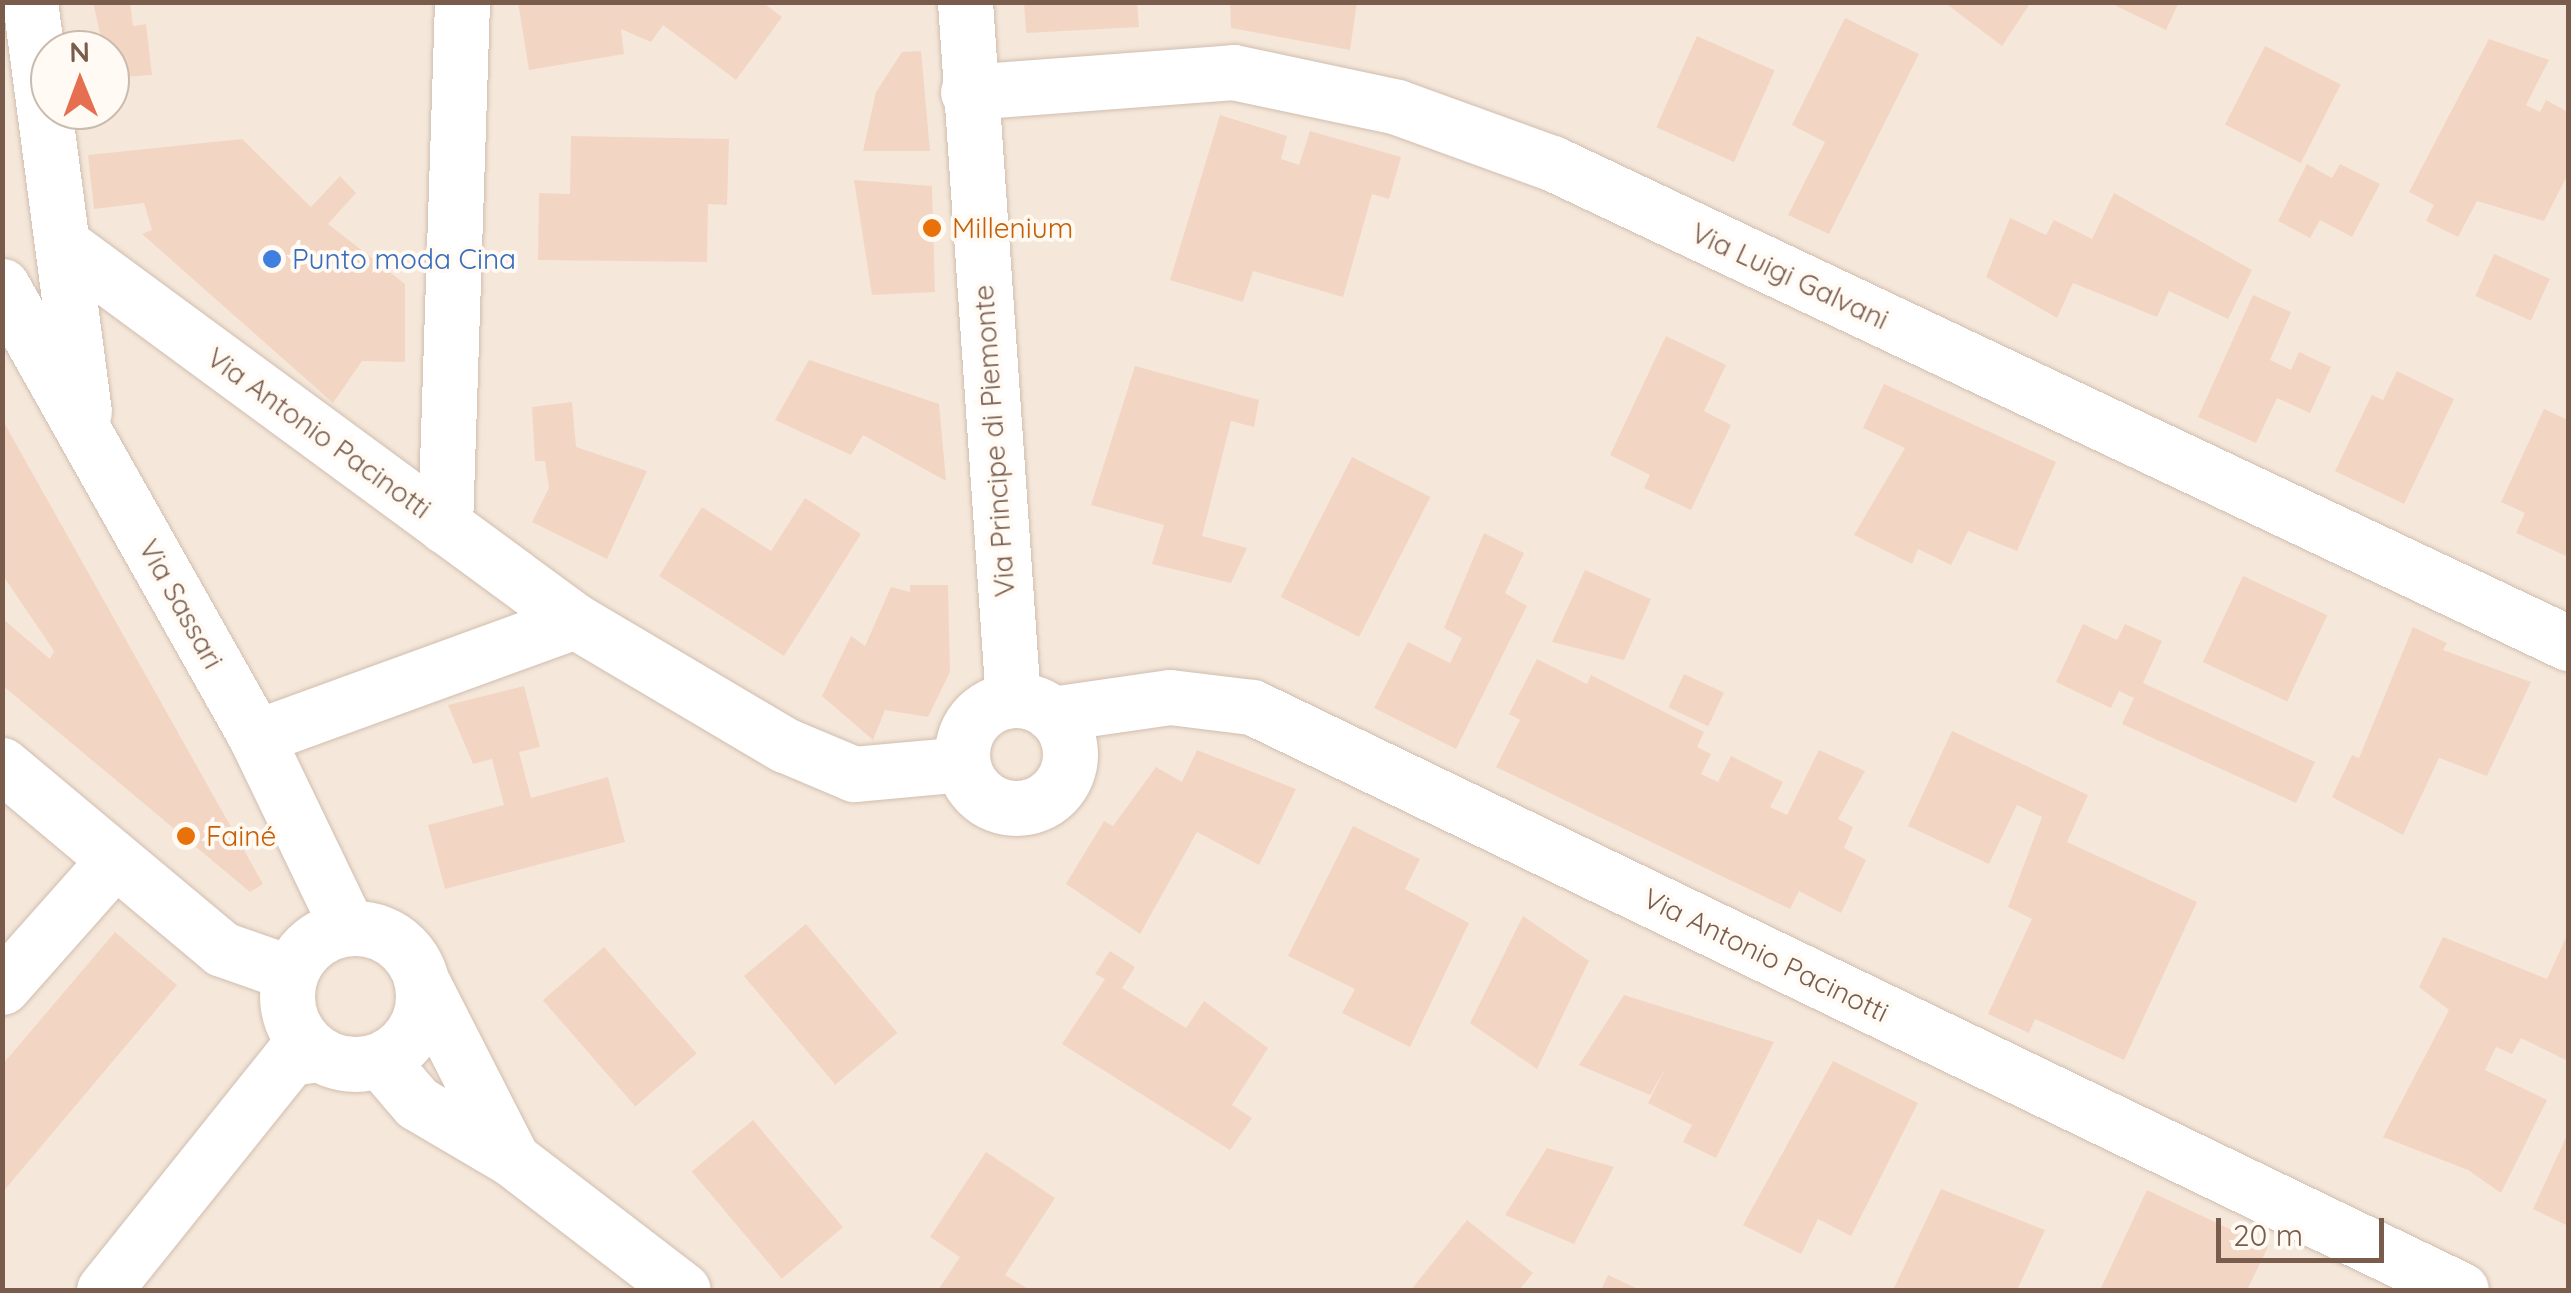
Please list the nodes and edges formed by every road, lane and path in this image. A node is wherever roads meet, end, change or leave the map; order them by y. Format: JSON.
{"nodes":[{"id":1,"x":29,"y":2,"type":"edge"},
{"id":2,"x":462,"y":2,"type":"edge"},
{"id":3,"x":964,"y":2,"type":"edge"},
{"id":4,"x":2,"y":64,"type":"edge"},
{"id":5,"x":968,"y":92,"type":"junction"},
{"id":6,"x":62,"y":244,"type":"junction"},
{"id":7,"x":2,"y":274,"type":"edge"},
{"id":8,"x":2,"y":286,"type":"edge"},
{"id":9,"x":88,"y":438,"type":"junction"},
{"id":10,"x":444,"y":526,"type":"junction"},
{"id":11,"x":576,"y":622,"type":"junction"},
{"id":12,"x":2568,"y":644,"type":"edge"},
{"id":13,"x":1032,"y":707,"type":"junction"},
{"id":14,"x":256,"y":737,"type":"junction"},
{"id":15,"x":962,"y":764,"type":"junction"},
{"id":16,"x":2,"y":765,"type":"edge"},
{"id":17,"x":112,"y":863,"type":"junction"},
{"id":18,"x":348,"y":928,"type":"junction"},
{"id":19,"x":290,"y":973,"type":"junction"},
{"id":20,"x":424,"y":986,"type":"junction"},
{"id":21,"x":2,"y":987,"type":"edge"},
{"id":22,"x":318,"y":1054,"type":"junction"},
{"id":23,"x":380,"y":1060,"type":"junction"},
{"id":24,"x":512,"y":1160,"type":"junction"},
{"id":25,"x":104,"y":1290,"type":"edge"},
{"id":26,"x":683,"y":1290,"type":"edge"},
{"id":27,"x":2461,"y":1290,"type":"edge"}],
"edges":[{"from":1,"to":4,"type":"street"},
{"from":1,"to":6,"type":"street"},
{"from":2,"to":10,"type":"street"},
{"from":3,"to":5,"type":"street","name":"Via Principe di Piemonte"},
{"from":5,"to":12,"type":"street","name":"Via Luigi Galvani"},
{"from":5,"to":13,"type":"street","name":"Via Principe di Piemonte"},
{"from":6,"to":7,"type":"street"},
{"from":6,"to":9,"type":"street"},
{"from":6,"to":10,"type":"street","name":"Via Antonio Pacinotti"},
{"from":8,"to":9,"type":"street","name":"Via Sassari"},
{"from":9,"to":14,"type":"street","name":"Via Sassari"},
{"from":10,"to":11,"type":"street","name":"Via Antonio Pacinotti"},
{"from":11,"to":14,"type":"street"},
{"from":11,"to":15,"type":"street","name":"Via Antonio Pacinotti"},
{"from":13,"to":15,"type":"street","name":"Via Antonio Pacinotti"},
{"from":13,"to":15,"type":"street"},
{"from":13,"to":27,"type":"street","name":"Via Antonio Pacinotti"},
{"from":14,"to":18,"type":"street","name":"Via Sassari"},
{"from":16,"to":17,"type":"street"},
{"from":17,"to":19,"type":"street"},
{"from":17,"to":21,"type":"street"},
{"from":18,"to":19,"type":"street"},
{"from":18,"to":20,"type":"street"},
{"from":19,"to":22,"type":"street"},
{"from":20,"to":23,"type":"street"},
{"from":20,"to":24,"type":"street"},
{"from":22,"to":23,"type":"street"},
{"from":22,"to":25,"type":"street"},
{"from":23,"to":24,"type":"street"},
{"from":24,"to":26,"type":"street"}]}
